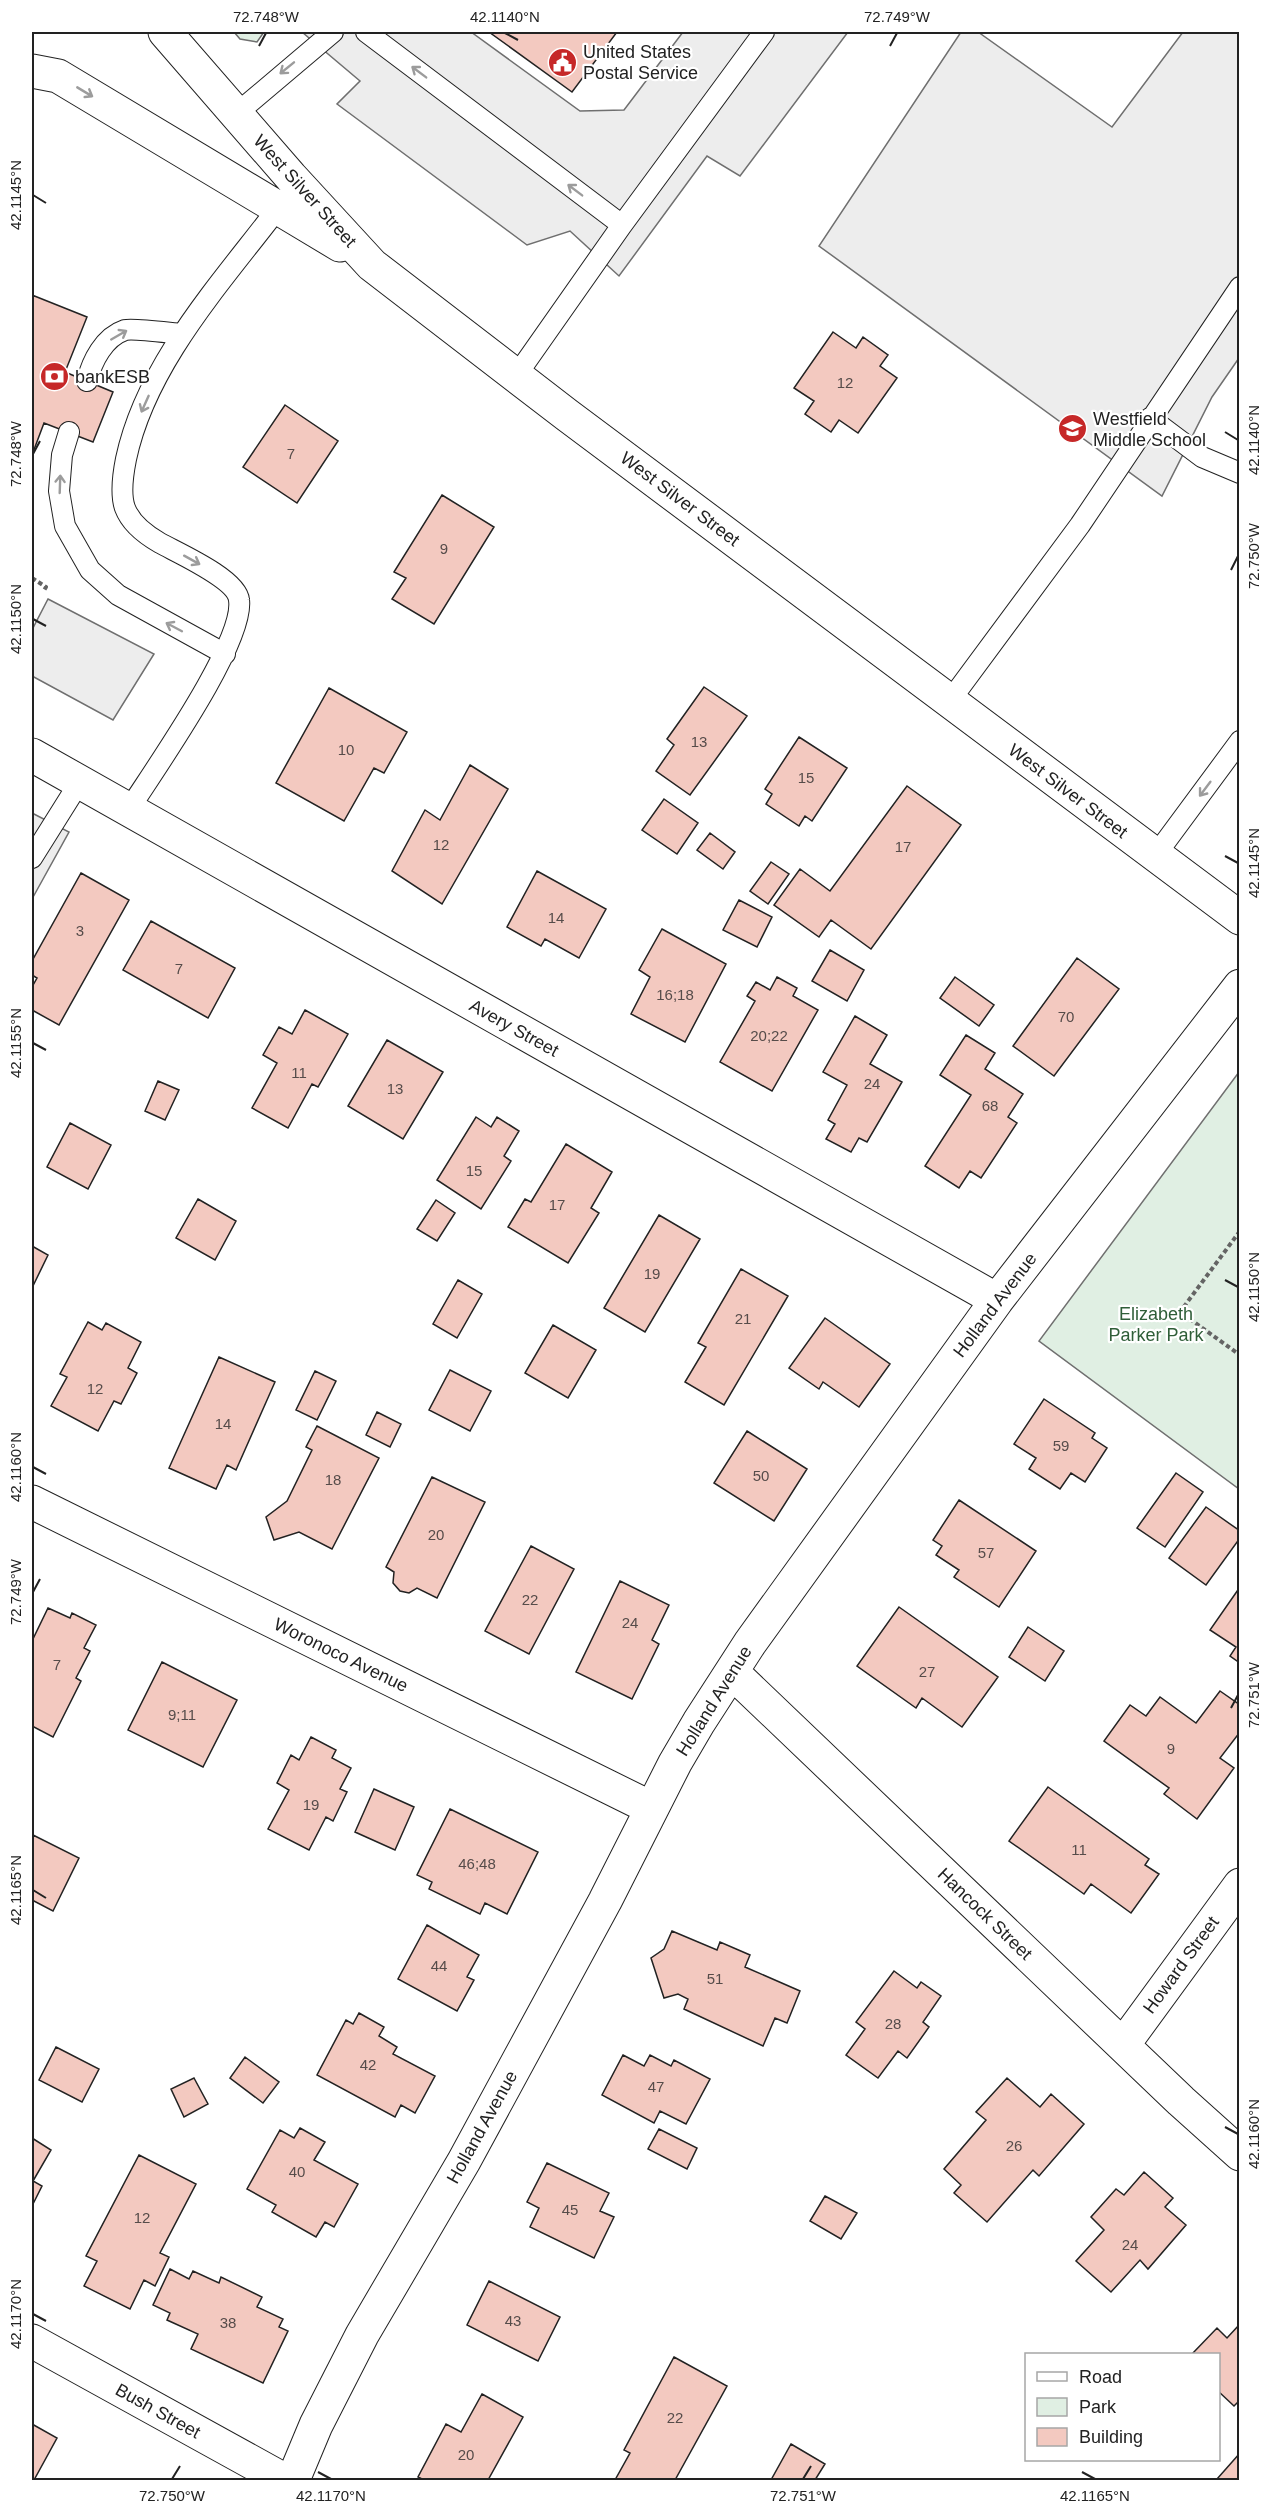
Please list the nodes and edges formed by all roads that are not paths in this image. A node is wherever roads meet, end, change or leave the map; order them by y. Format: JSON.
{"nodes":[{"id":1,"x":165,"y":32,"type":"edge"},
{"id":2,"x":333,"y":32,"type":"edge"},
{"id":3,"x":366,"y":32,"type":"edge"},
{"id":4,"x":764,"y":32,"type":"edge"},
{"id":5,"x":32,"y":71,"type":"edge"},
{"id":6,"x":236,"y":114,"type":"junction"},
{"id":7,"x":278,"y":208,"type":"junction"},
{"id":8,"x":622,"y":225,"type":"junction"},
{"id":9,"x":372,"y":265,"type":"junction"},
{"id":10,"x":1239,"y":287,"type":"edge"},
{"id":11,"x":182,"y":334,"type":"junction"},
{"id":12,"x":516,"y":376,"type":"junction"},
{"id":13,"x":87,"y":381,"type":"dead end"},
{"id":14,"x":1150,"y":418,"type":"junction"},
{"id":15,"x":69,"y":432,"type":"dead end"},
{"id":16,"x":1239,"y":473,"type":"edge"},
{"id":17,"x":225,"y":654,"type":"junction"},
{"id":18,"x":949,"y":702,"type":"junction"},
{"id":19,"x":1239,"y":741,"type":"edge"},
{"id":20,"x":32,"y":755,"type":"edge"},
{"id":21,"x":79,"y":783,"type":"junction"},
{"id":22,"x":128,"y":811,"type":"junction"},
{"id":23,"x":1155,"y":856,"type":"junction"},
{"id":24,"x":32,"y":858,"type":"edge"},
{"id":25,"x":1239,"y":918,"type":"edge"},
{"id":26,"x":1239,"y":987,"type":"edge"},
{"id":27,"x":997,"y":1300,"type":"junction"},
{"id":28,"x":32,"y":1502,"type":"edge"},
{"id":29,"x":732,"y":1672,"type":"junction"},
{"id":30,"x":651,"y":1808,"type":"junction"},
{"id":31,"x":1239,"y":1885,"type":"edge"},
{"id":32,"x":1123,"y":2045,"type":"junction"},
{"id":33,"x":1239,"y":2154,"type":"edge"},
{"id":34,"x":32,"y":2341,"type":"edge"},
{"id":35,"x":284,"y":2481,"type":"edge"},
{"id":36,"x":293,"y":2481,"type":"edge"}],
"edges":[{"from":1,"to":6,"type":"main road","name":"West Silver Street"},
{"from":2,"to":6,"type":"lane","one_way":true},
{"from":8,"to":3,"type":"lane","one_way":true},
{"from":4,"to":8,"type":"lane"},
{"from":5,"to":7,"type":"main road","one_way":true},
{"from":6,"to":9,"type":"main road","name":"West Silver Street"},
{"from":7,"to":9,"type":"main road"},
{"from":7,"to":11,"type":"lane"},
{"from":8,"to":12,"type":"lane"},
{"from":9,"to":12,"type":"main road","name":"West Silver Street"},
{"from":10,"to":14,"type":"lane"},
{"from":13,"to":11,"type":"lane","one_way":true},
{"from":11,"to":17,"type":"lane","one_way":true},
{"from":12,"to":18,"type":"main road","name":"West Silver Street"},
{"from":14,"to":16,"type":"lane"},
{"from":14,"to":18,"type":"lane"},
{"from":17,"to":15,"type":"lane","one_way":true},
{"from":17,"to":22,"type":"lane"},
{"from":18,"to":23,"type":"main road","name":"West Silver Street"},
{"from":19,"to":23,"type":"lane","one_way":true},
{"from":20,"to":21,"type":"main road","name":"Avery Street"},
{"from":21,"to":22,"type":"main road","name":"Avery Street"},
{"from":21,"to":24,"type":"lane"},
{"from":22,"to":27,"type":"main road","name":"Avery Street"},
{"from":23,"to":25,"type":"main road","name":"West Silver Street"},
{"from":26,"to":27,"type":"main road","name":"Holland Avenue"},
{"from":27,"to":29,"type":"main road","name":"Holland Avenue"},
{"from":28,"to":30,"type":"main road","name":"Woronoco Avenue"},
{"from":29,"to":30,"type":"main road","name":"Holland Avenue"},
{"from":29,"to":32,"type":"main road","name":"Hancock Street"},
{"from":30,"to":36,"type":"main road","name":"Holland Avenue"},
{"from":31,"to":32,"type":"main road","name":"Howard Street"},
{"from":32,"to":33,"type":"main road","name":"Hancock Street"},
{"from":34,"to":35,"type":"main road","name":"Bush Street"}]}
